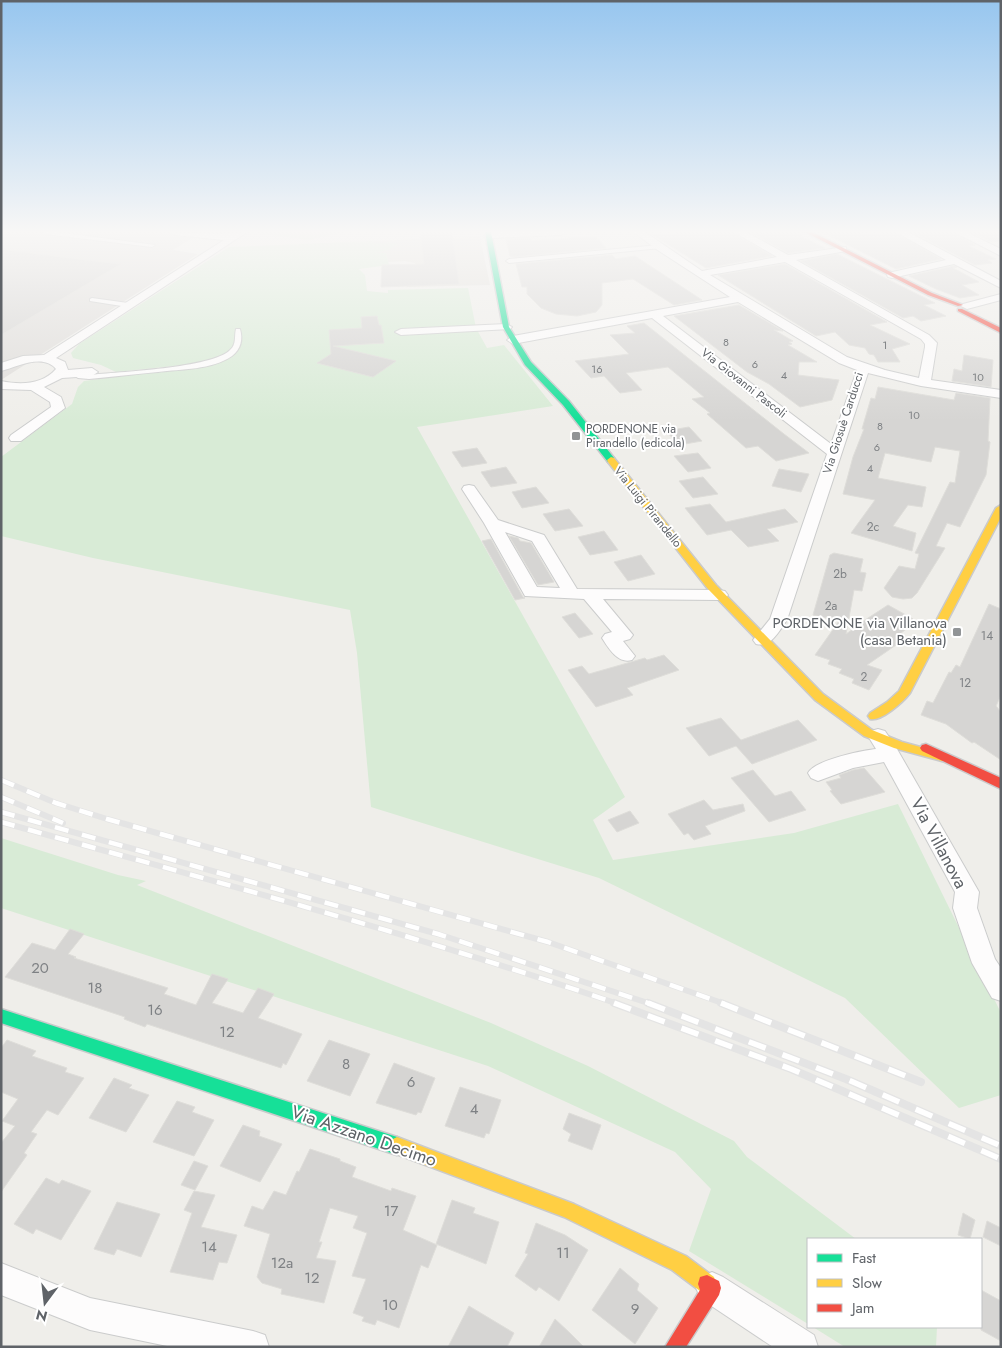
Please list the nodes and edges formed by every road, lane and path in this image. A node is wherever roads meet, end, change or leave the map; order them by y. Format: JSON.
{"nodes":[{"id":1,"x":144,"y":295,"type":"edge"},
{"id":2,"x":500,"y":295,"type":"edge"},
{"id":3,"x":735,"y":295,"type":"edge"},
{"id":4,"x":850,"y":295,"type":"edge"},
{"id":5,"x":932,"y":295,"type":"edge"},
{"id":6,"x":1001,"y":297,"type":"edge"},
{"id":7,"x":740,"y":298,"type":"junction"},
{"id":8,"x":92,"y":300,"type":"dead end"},
{"id":9,"x":128,"y":305,"type":"junction"},
{"id":10,"x":962,"y":307,"type":"junction"},
{"id":11,"x":654,"y":314,"type":"junction"},
{"id":12,"x":506,"y":327,"type":"junction"},
{"id":13,"x":238,"y":330,"type":"dead end"},
{"id":14,"x":1001,"y":331,"type":"edge"},
{"id":15,"x":402,"y":332,"type":"dead end"},
{"id":16,"x":513,"y":340,"type":"junction"},
{"id":17,"x":48,"y":358,"type":"junction"},
{"id":18,"x":1,"y":367,"type":"edge"},
{"id":19,"x":863,"y":369,"type":"junction"},
{"id":20,"x":92,"y":372,"type":"dead end"},
{"id":21,"x":73,"y":373,"type":"junction"},
{"id":22,"x":59,"y":374,"type":"junction"},
{"id":23,"x":924,"y":382,"type":"junction"},
{"id":24,"x":2,"y":386,"type":"edge"},
{"id":25,"x":33,"y":386,"type":"junction"},
{"id":26,"x":1001,"y":394,"type":"edge"},
{"id":27,"x":16,"y":438,"type":"dead end"},
{"id":28,"x":833,"y":452,"type":"junction"},
{"id":29,"x":469,"y":489,"type":"dead end"},
{"id":30,"x":1001,"y":508,"type":"edge"},
{"id":31,"x":492,"y":523,"type":"junction"},
{"id":32,"x":581,"y":594,"type":"junction"},
{"id":33,"x":719,"y":595,"type":"junction"},
{"id":34,"x":762,"y":640,"type":"junction"},
{"id":35,"x":626,"y":656,"type":"dead end"},
{"id":36,"x":786,"y":662,"type":"joint"},
{"id":37,"x":904,"y":693,"type":"junction"},
{"id":38,"x":883,"y":729,"type":"junction"},
{"id":39,"x":912,"y":738,"type":"dead end"},
{"id":40,"x":942,"y":757,"type":"junction"},
{"id":41,"x":818,"y":773,"type":"dead end"},
{"id":42,"x":1001,"y":784,"type":"edge"},
{"id":43,"x":1001,"y":990,"type":"edge"},
{"id":44,"x":1,"y":1016,"type":"edge"},
{"id":45,"x":1,"y":1279,"type":"edge"},
{"id":46,"x":712,"y":1288,"type":"junction"},
{"id":47,"x":253,"y":1347,"type":"edge"},
{"id":48,"x":675,"y":1347,"type":"edge"},
{"id":49,"x":802,"y":1347,"type":"edge"}],
"edges":[{"from":1,"to":9,"type":"street"},
{"from":2,"to":12,"type":"street","name":"Via Luigi Pirandello"},
{"from":3,"to":7,"type":"street","name":"Via Giosuè Carducci"},
{"from":4,"to":23,"type":"street"},
{"from":5,"to":10,"type":"street"},
{"from":6,"to":10,"type":"street"},
{"from":7,"to":11,"type":"street"},
{"from":7,"to":19,"type":"street","name":"Via Giosuè Carducci"},
{"from":8,"to":9,"type":"lane"},
{"from":9,"to":17,"type":"street"},
{"from":10,"to":14,"type":"street"},
{"from":11,"to":16,"type":"street"},
{"from":11,"to":28,"type":"street","name":"Via Giovanni Pascoli"},
{"from":12,"to":15,"type":"street"},
{"from":12,"to":16,"type":"street","name":"Via Luigi Pirandello"},
{"from":13,"to":21,"type":"lane"},
{"from":16,"to":33,"type":"street","name":"Via Luigi Pirandello"},
{"from":17,"to":18,"type":"street"},
{"from":17,"to":22,"type":"street"},
{"from":19,"to":23,"type":"street"},
{"from":19,"to":28,"type":"street","name":"Via Giosuè Carducci"},
{"from":20,"to":21,"type":"street"},
{"from":21,"to":22,"type":"street"},
{"from":22,"to":25,"type":"street"},
{"from":23,"to":26,"type":"street"},
{"from":24,"to":25,"type":"street"},
{"from":25,"to":27,"type":"street"},
{"from":28,"to":34,"type":"street","name":"Via Giosuè Carducci"},
{"from":29,"to":31,"type":"street"},
{"from":30,"to":37,"type":"street"},
{"from":31,"to":32,"type":"street"},
{"from":31,"to":32,"type":"street"},
{"from":32,"to":33,"type":"street"},
{"from":32,"to":35,"type":"street"},
{"from":33,"to":34,"type":"street","name":"Via Luigi Pirandello"},
{"from":34,"to":36,"type":"street","name":"Via Luigi Pirandello"},
{"from":36,"to":38,"type":"street","name":"Via Luigi Pirandello"},
{"from":37,"to":38,"type":"street"},
{"from":37,"to":38,"type":"street"},
{"from":38,"to":40,"type":"street","name":"Via Luigi Pirandello"},
{"from":38,"to":41,"type":"street"},
{"from":38,"to":43,"type":"street","name":"Via Villanova"},
{"from":39,"to":40,"type":"street","name":"Via Luigi Pirandello"},
{"from":40,"to":42,"type":"street","name":"Via Luigi Pirandello"},
{"from":44,"to":46,"type":"street","name":"Via Azzano Decimo"},
{"from":45,"to":47,"type":"street"},
{"from":46,"to":48,"type":"street"},
{"from":46,"to":49,"type":"street","name":"Via Azzano Decimo"}]}
